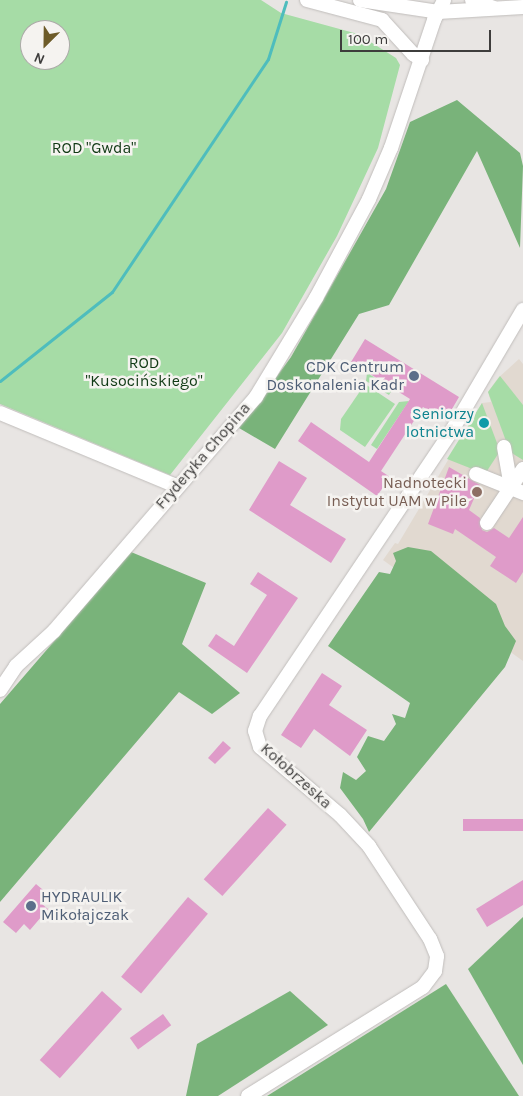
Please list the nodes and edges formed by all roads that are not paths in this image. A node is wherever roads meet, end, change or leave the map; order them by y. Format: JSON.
{"nodes":[{"id":1,"x":306,"y":0,"type":"edge"},
{"id":2,"x":360,"y":0,"type":"edge"},
{"id":3,"x":472,"y":0,"type":"edge"},
{"id":4,"x":441,"y":6,"type":"edge"},
{"id":5,"x":523,"y":8,"type":"edge"},
{"id":6,"x":502,"y":10,"type":"junction"},
{"id":7,"x":422,"y":60,"type":"junction"},
{"id":8,"x":523,"y":310,"type":"edge"},
{"id":9,"x":0,"y":414,"type":"edge"},
{"id":10,"x":504,"y":447,"type":"dead end"},
{"id":11,"x":523,"y":469,"type":"edge"},
{"id":12,"x":476,"y":474,"type":"dead end"},
{"id":13,"x":176,"y":486,"type":"junction"},
{"id":14,"x":517,"y":490,"type":"edge"},
{"id":15,"x":487,"y":523,"type":"dead end"},
{"id":16,"x":0,"y":690,"type":"edge"},
{"id":17,"x":248,"y":1096,"type":"edge"}],
"edges":[{"from":1,"to":7,"type":"street"},
{"from":2,"to":4,"type":"street"},
{"from":3,"to":6,"type":"street"},
{"from":4,"to":6,"type":"street"},
{"from":4,"to":7,"type":"street","name":"Fryderyka Chopina"},
{"from":5,"to":6,"type":"street"},
{"from":7,"to":13,"type":"street","name":"Fryderyka Chopina"},
{"from":8,"to":17,"type":"street","name":"Kołobrzeska"},
{"from":9,"to":13,"type":"street"},
{"from":10,"to":14,"type":"street"},
{"from":11,"to":14,"type":"street"},
{"from":12,"to":14,"type":"street"},
{"from":13,"to":16,"type":"street","name":"Fryderyka Chopina"},
{"from":14,"to":15,"type":"street"}]}
